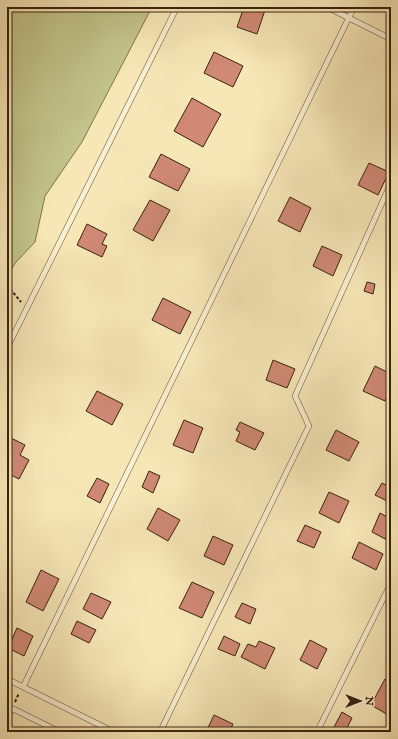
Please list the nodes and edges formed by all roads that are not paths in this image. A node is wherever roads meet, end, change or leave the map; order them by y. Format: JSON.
{"nodes":[{"id":1,"x":177,"y":7,"type":"edge"},
{"id":2,"x":327,"y":7,"type":"edge"},
{"id":3,"x":354,"y":7,"type":"edge"},
{"id":4,"x":348,"y":18,"type":"junction"},
{"id":5,"x":391,"y":39,"type":"edge"},
{"id":6,"x":391,"y":183,"type":"edge"},
{"id":7,"x":7,"y":348,"type":"edge"},
{"id":8,"x":391,"y":583,"type":"edge"},
{"id":9,"x":7,"y":679,"type":"edge"},
{"id":10,"x":22,"y":687,"type":"junction"},
{"id":11,"x":10,"y":708,"type":"edge"},
{"id":12,"x":7,"y":720,"type":"edge"},
{"id":13,"x":60,"y":732,"type":"edge"},
{"id":14,"x":114,"y":732,"type":"edge"},
{"id":15,"x":160,"y":732,"type":"edge"},
{"id":16,"x":317,"y":732,"type":"edge"}],
"edges":[{"from":1,"to":7,"type":"lane"},
{"from":2,"to":4,"type":"lane"},
{"from":3,"to":4,"type":"lane"},
{"from":4,"to":5,"type":"lane"},
{"from":4,"to":10,"type":"lane"},
{"from":6,"to":15,"type":"lane"},
{"from":8,"to":16,"type":"lane"},
{"from":9,"to":10,"type":"lane"},
{"from":10,"to":14,"type":"lane"},
{"from":11,"to":12,"type":"lane"},
{"from":11,"to":13,"type":"lane"}]}
